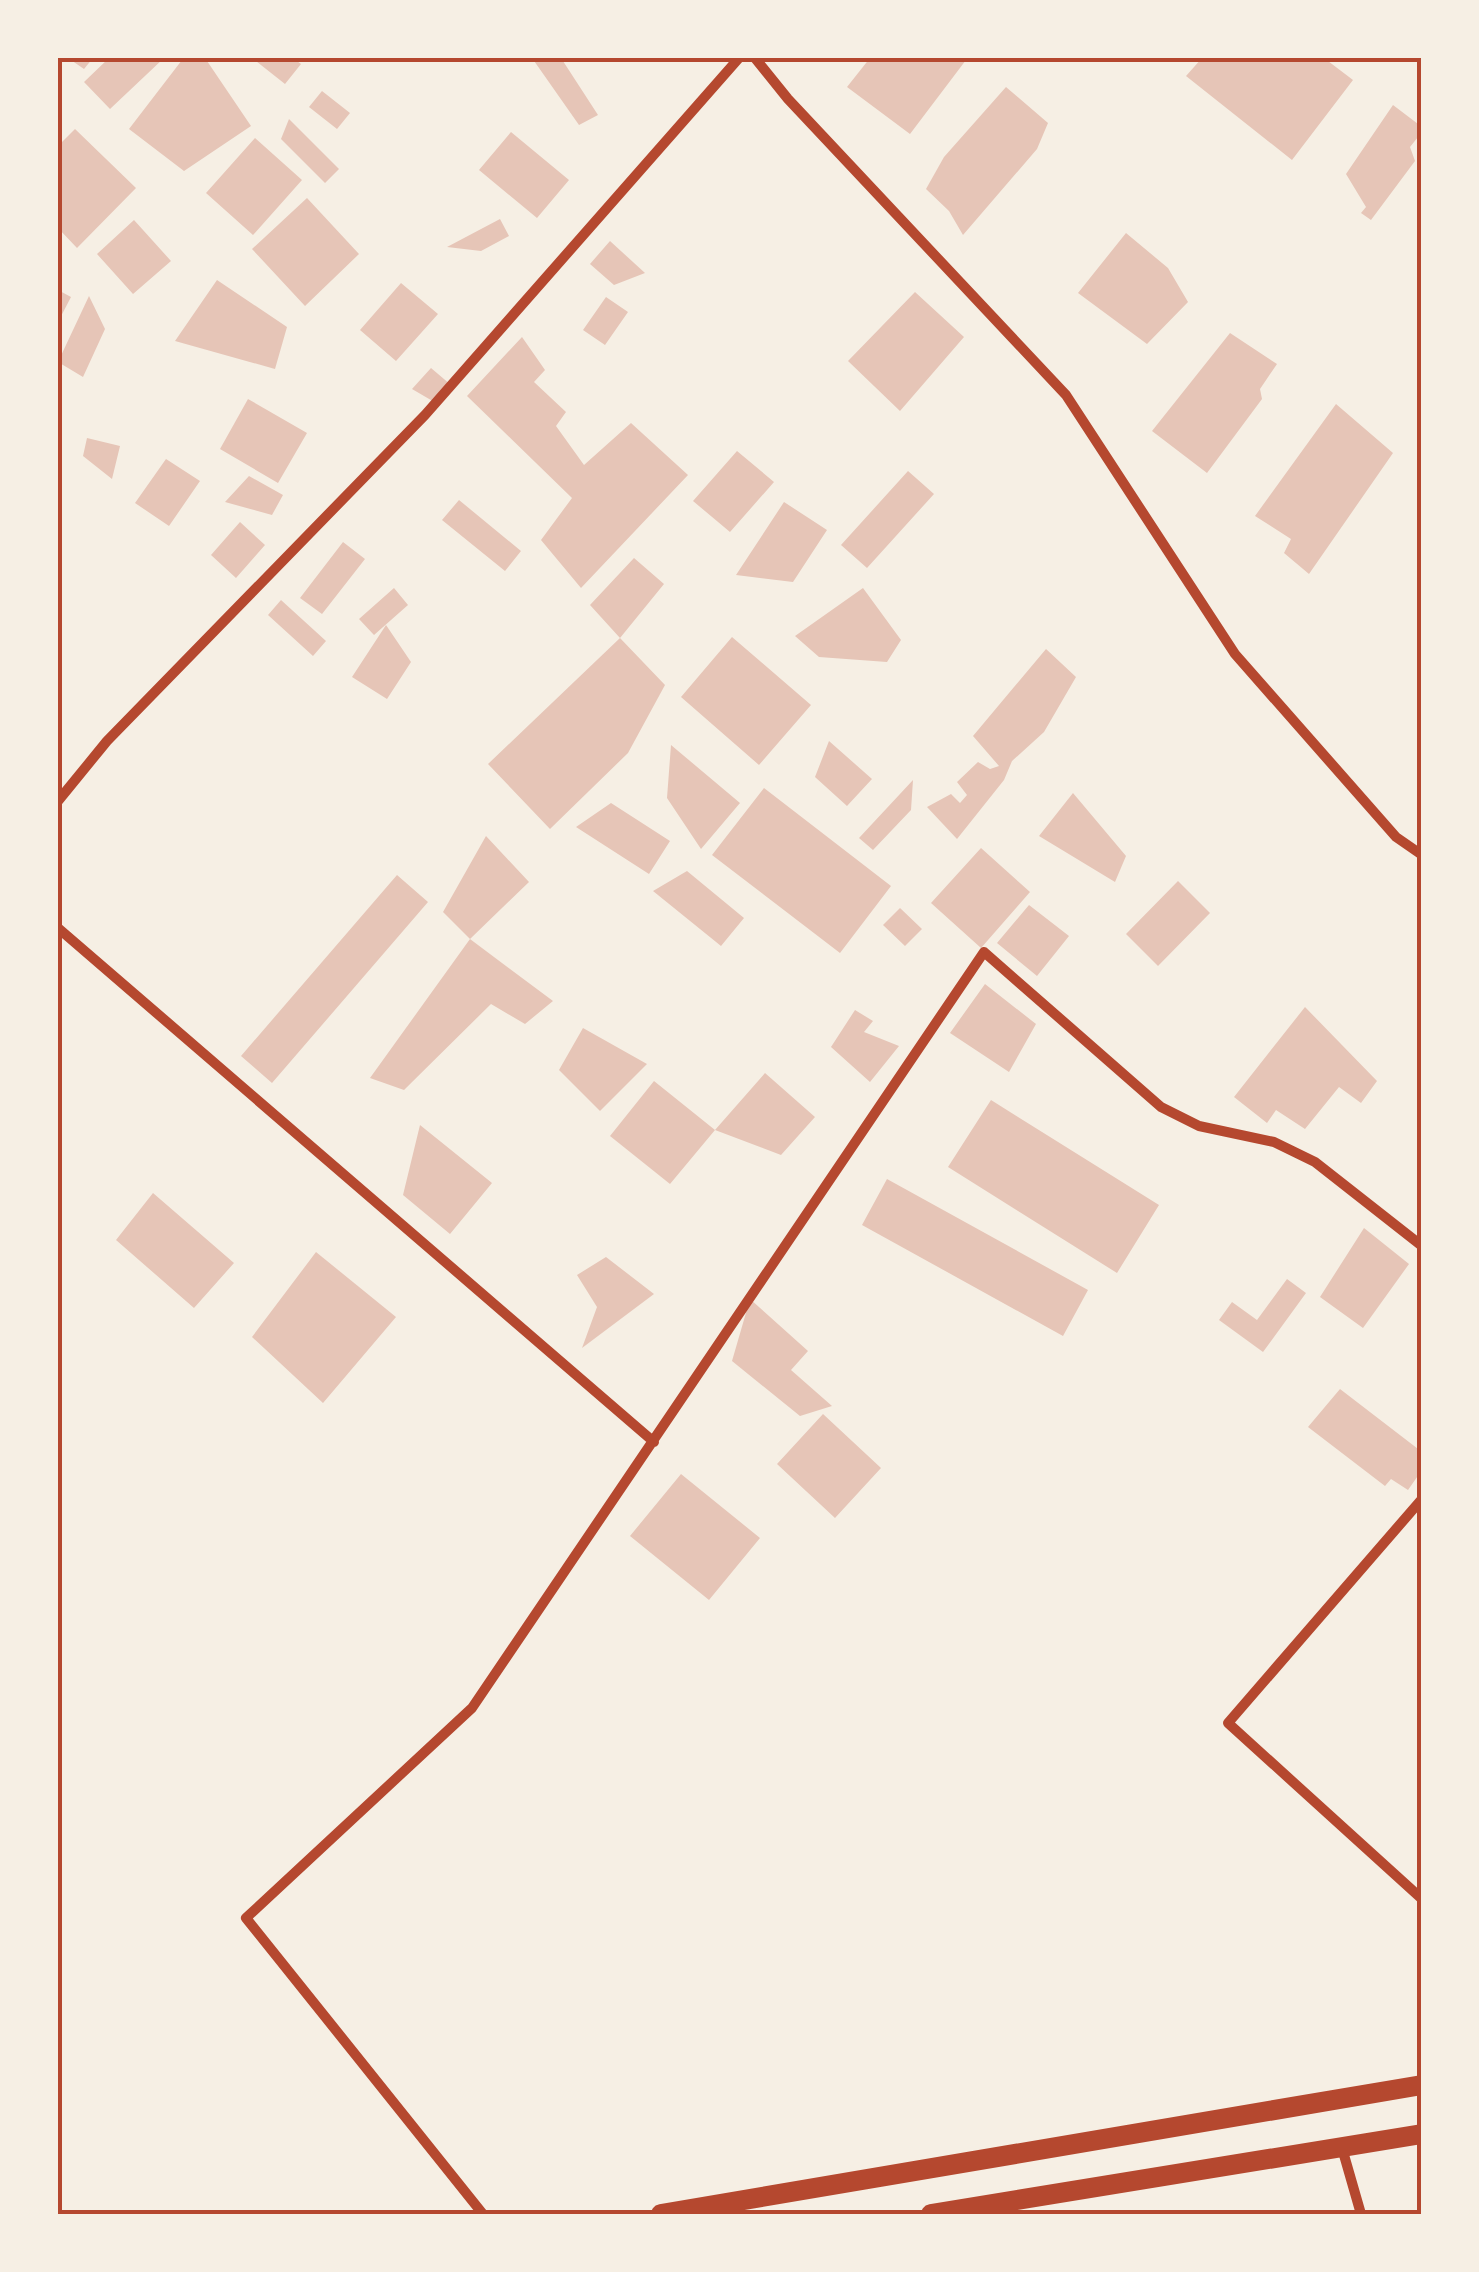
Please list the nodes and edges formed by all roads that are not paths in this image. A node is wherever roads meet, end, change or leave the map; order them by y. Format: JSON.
{"nodes":[{"id":1,"x":739,"y":58,"type":"edge"},
{"id":2,"x":755,"y":58,"type":"edge"},
{"id":3,"x":58,"y":801,"type":"edge"},
{"id":4,"x":1422,"y":855,"type":"edge"},
{"id":5,"x":58,"y":928,"type":"edge"},
{"id":6,"x":1422,"y":1246,"type":"edge"},
{"id":7,"x":654,"y":1442,"type":"junction"},
{"id":8,"x":1422,"y":1499,"type":"edge"},
{"id":9,"x":1422,"y":1899,"type":"edge"},
{"id":10,"x":1422,"y":2085,"type":"edge"},
{"id":11,"x":1422,"y":2134,"type":"edge"},
{"id":12,"x":1342,"y":2148,"type":"junction"},
{"id":13,"x":482,"y":2214,"type":"edge"},
{"id":14,"x":661,"y":2214,"type":"edge"},
{"id":15,"x":931,"y":2214,"type":"edge"},
{"id":16,"x":1361,"y":2214,"type":"edge"}],
"edges":[{"from":1,"to":3,"type":"street"},
{"from":2,"to":4,"type":"street"},
{"from":5,"to":7,"type":"street"},
{"from":6,"to":7,"type":"street"},
{"from":7,"to":13,"type":"street"},
{"from":8,"to":9,"type":"street"},
{"from":10,"to":14,"type":"main road"},
{"from":11,"to":12,"type":"main road"},
{"from":12,"to":15,"type":"main road"},
{"from":12,"to":16,"type":"street"}]}
